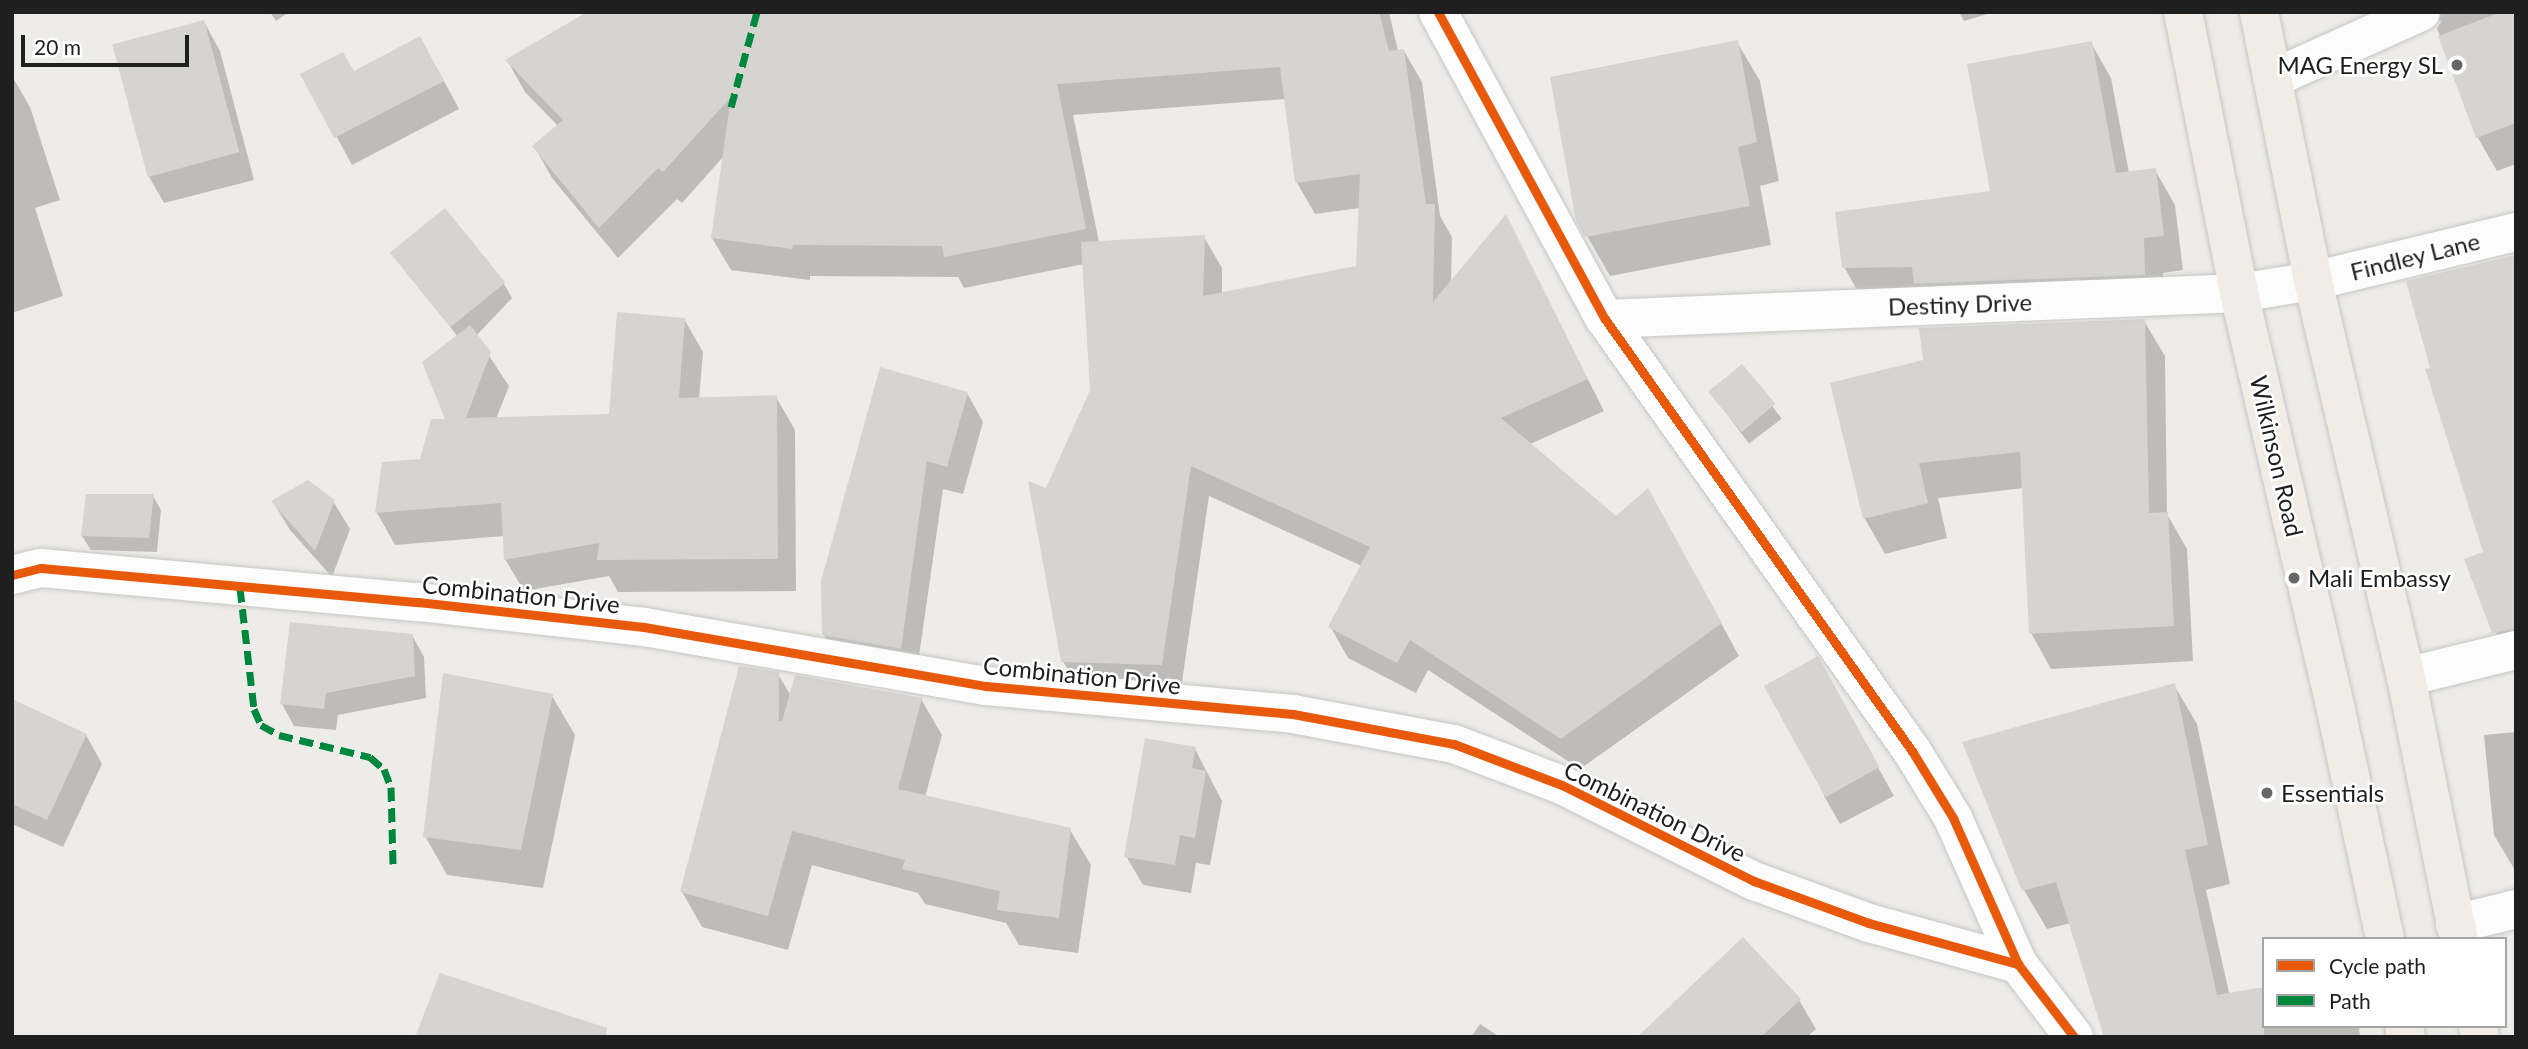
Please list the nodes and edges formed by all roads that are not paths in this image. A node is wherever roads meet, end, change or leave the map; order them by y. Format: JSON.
{"nodes":[{"id":1,"x":1438,"y":12,"type":"edge"},
{"id":2,"x":2183,"y":12,"type":"edge"},
{"id":3,"x":2259,"y":12,"type":"edge"},
{"id":4,"x":2421,"y":12,"type":"edge"},
{"id":5,"x":2274,"y":78,"type":"junction"},
{"id":6,"x":2516,"y":232,"type":"edge"},
{"id":7,"x":2313,"y":281,"type":"junction"},
{"id":8,"x":2239,"y":293,"type":"junction"},
{"id":9,"x":1605,"y":319,"type":"junction"},
{"id":10,"x":12,"y":575,"type":"edge"},
{"id":11,"x":2516,"y":650,"type":"edge"},
{"id":12,"x":2406,"y":677,"type":"junction"},
{"id":13,"x":2516,"y":909,"type":"edge"},
{"id":14,"x":2457,"y":931,"type":"edge"},
{"id":15,"x":2385,"y":937,"type":"edge"},
{"id":16,"x":2018,"y":964,"type":"junction"},
{"id":17,"x":2074,"y":1037,"type":"edge"}],
"edges":[{"from":1,"to":9,"type":"street"},
{"from":2,"to":8,"type":"main road","name":"Wilkinson Road"},
{"from":3,"to":5,"type":"main road"},
{"from":4,"to":5,"type":"street"},
{"from":5,"to":7,"type":"main road"},
{"from":6,"to":7,"type":"street","name":"Findley Lane"},
{"from":7,"to":8,"type":"street","name":"Destiny Drive"},
{"from":7,"to":12,"type":"main road"},
{"from":8,"to":9,"type":"street","name":"Destiny Drive"},
{"from":8,"to":15,"type":"main road","name":"Wilkinson Road"},
{"from":9,"to":16,"type":"street"},
{"from":10,"to":16,"type":"street","name":"Combination Drive"},
{"from":11,"to":12,"type":"street"},
{"from":12,"to":14,"type":"main road"},
{"from":13,"to":14,"type":"street"},
{"from":16,"to":17,"type":"street"}]}
